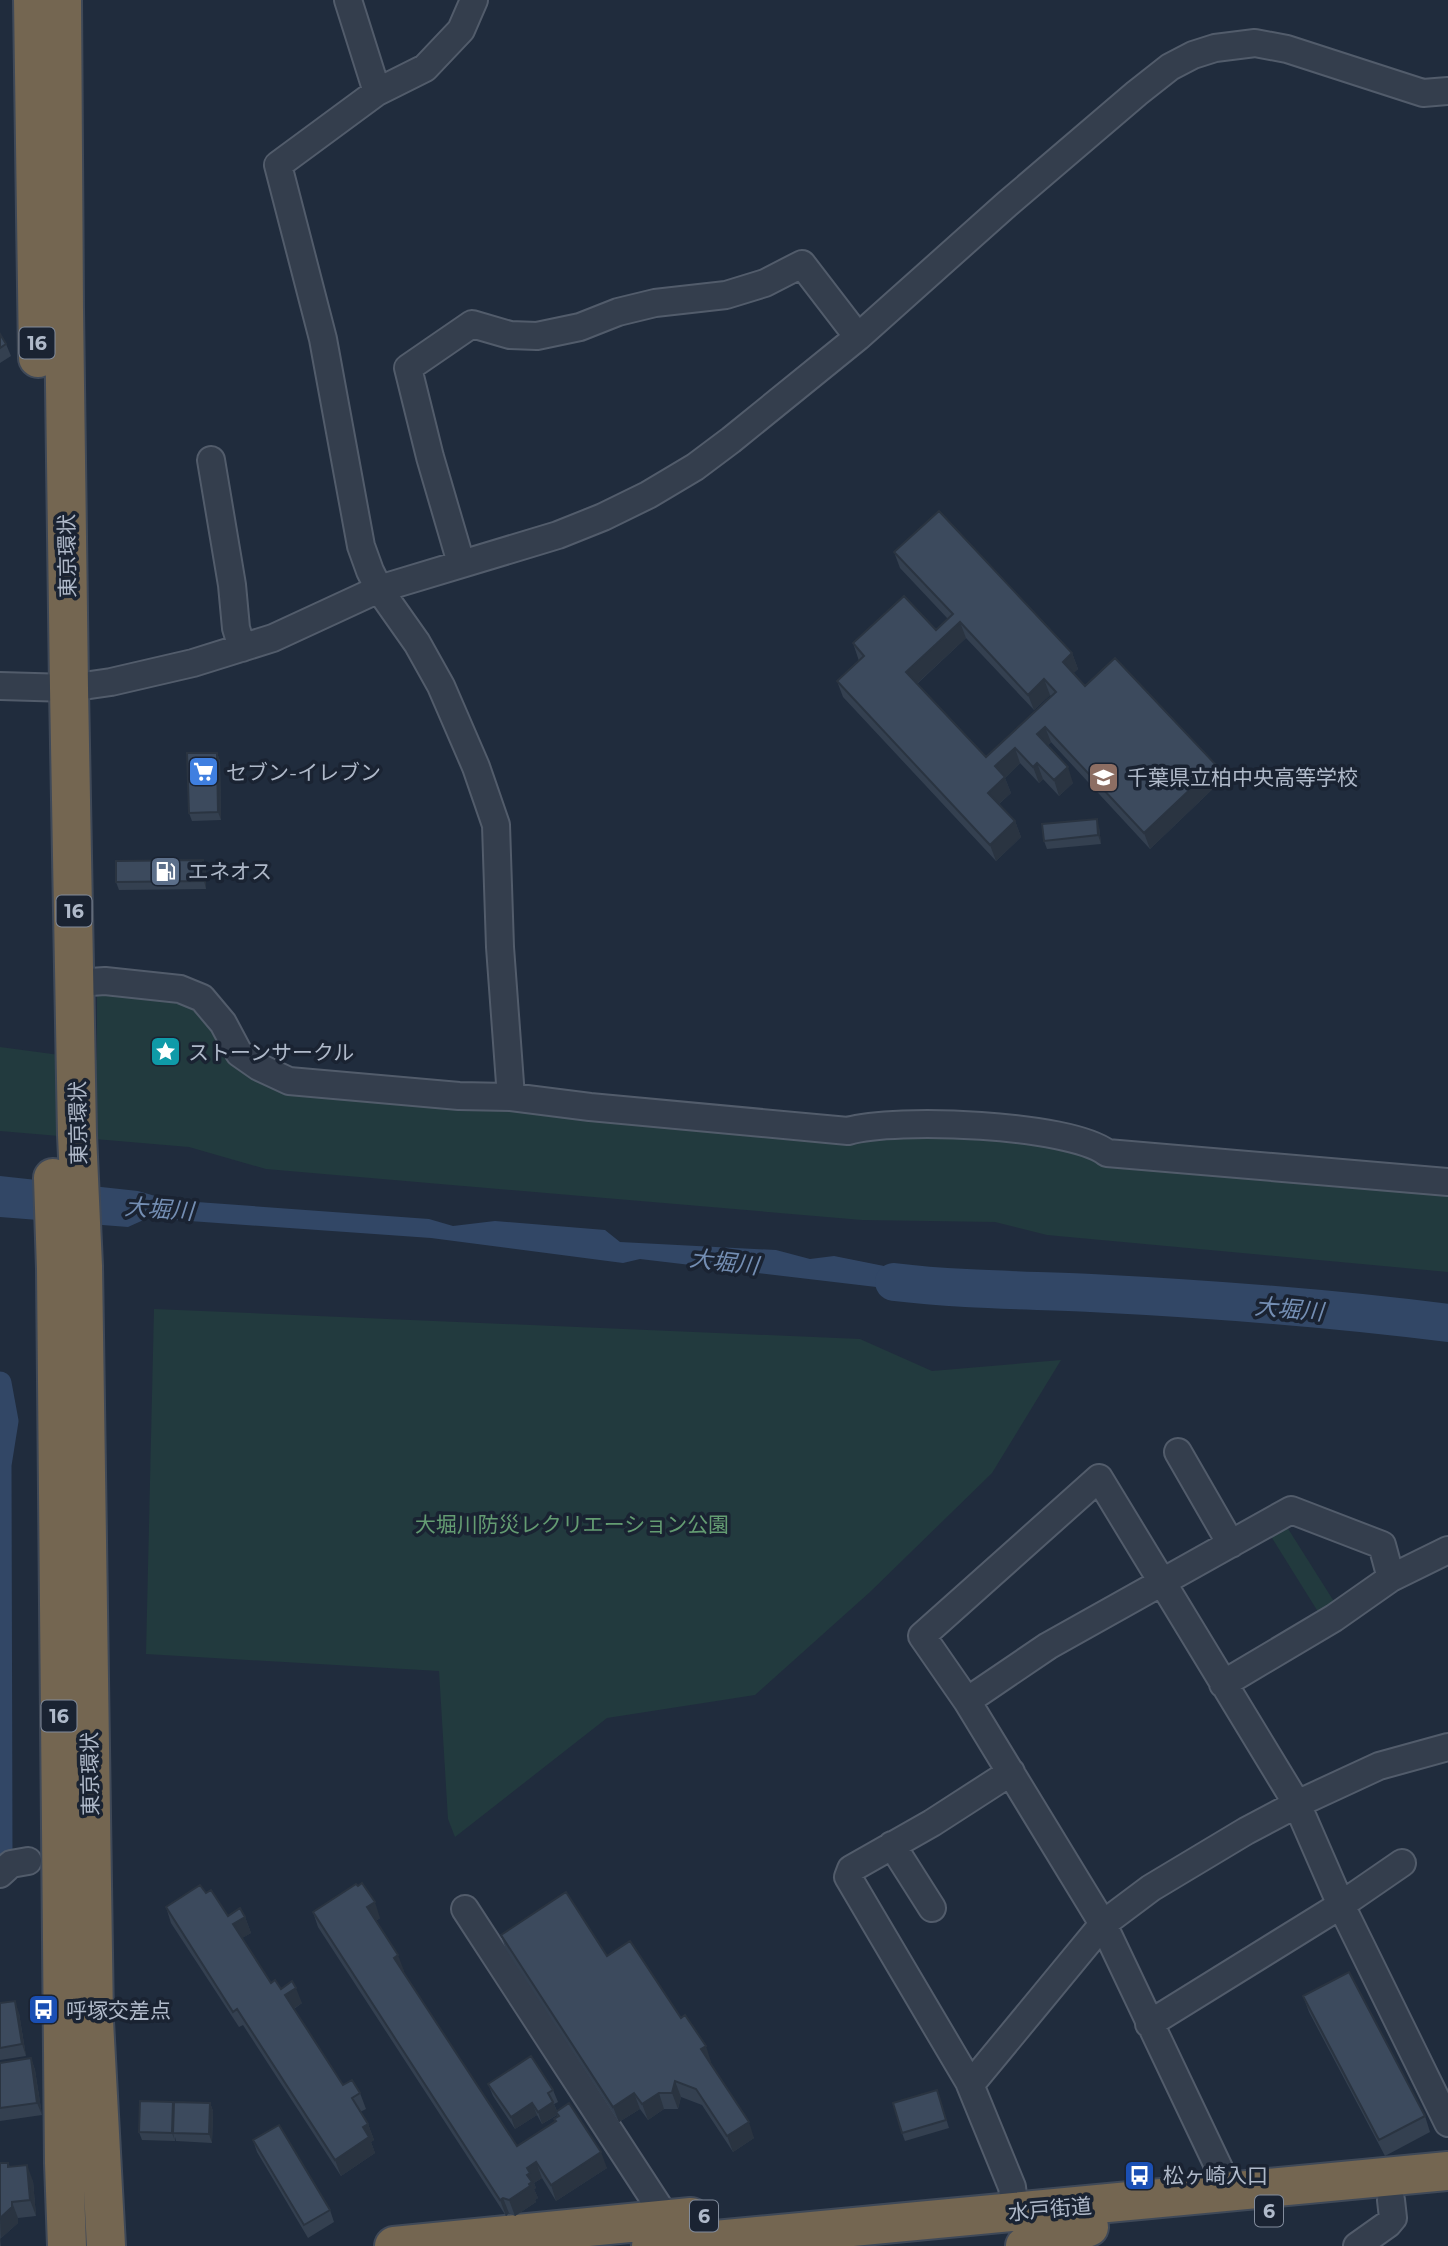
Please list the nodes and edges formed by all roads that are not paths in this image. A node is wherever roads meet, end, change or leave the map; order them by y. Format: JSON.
{"nodes":[{"id":1,"x":33,"y":0,"type":"edge"},
{"id":2,"x":62,"y":0,"type":"edge"},
{"id":3,"x":348,"y":0,"type":"edge"},
{"id":4,"x":474,"y":0,"type":"edge"},
{"id":5,"x":1448,"y":91,"type":"edge"},
{"id":6,"x":377,"y":92,"type":"junction"},
{"id":7,"x":858,"y":337,"type":"junction"},
{"id":8,"x":211,"y":460,"type":"dead end"},
{"id":9,"x":461,"y":563,"type":"junction"},
{"id":10,"x":379,"y":589,"type":"junction"},
{"id":11,"x":242,"y":648,"type":"junction"},
{"id":12,"x":0,"y":686,"type":"edge"},
{"id":13,"x":57,"y":687,"type":"junction"},
{"id":14,"x":75,"y":983,"type":"junction"},
{"id":15,"x":511,"y":1097,"type":"junction"},
{"id":16,"x":64,"y":1135,"type":"junction"},
{"id":17,"x":1448,"y":1182,"type":"edge"},
{"id":18,"x":69,"y":1267,"type":"junction"},
{"id":19,"x":1178,"y":1452,"type":"dead end"},
{"id":20,"x":1231,"y":1544,"type":"junction"},
{"id":21,"x":1448,"y":1550,"type":"edge"},
{"id":22,"x":1391,"y":1578,"type":"junction"},
{"id":23,"x":1161,"y":1583,"type":"junction"},
{"id":24,"x":1223,"y":1684,"type":"junction"},
{"id":25,"x":967,"y":1701,"type":"junction"},
{"id":26,"x":1448,"y":1747,"type":"edge"},
{"id":27,"x":1011,"y":1772,"type":"junction"},
{"id":28,"x":1297,"y":1804,"type":"junction"},
{"id":29,"x":892,"y":1845,"type":"junction"},
{"id":30,"x":28,"y":1861,"type":"dead end"},
{"id":31,"x":1402,"y":1863,"type":"dead end"},
{"id":32,"x":0,"y":1874,"type":"edge"},
{"id":33,"x":1340,"y":1905,"type":"junction"},
{"id":34,"x":932,"y":1908,"type":"dead end"},
{"id":35,"x":465,"y":1909,"type":"dead end"},
{"id":36,"x":1103,"y":1924,"type":"junction"},
{"id":37,"x":1149,"y":2024,"type":"junction"},
{"id":38,"x":969,"y":2082,"type":"junction"},
{"id":39,"x":1448,"y":2123,"type":"edge"},
{"id":40,"x":1448,"y":2171,"type":"edge"},
{"id":41,"x":1222,"y":2194,"type":"junction"},
{"id":42,"x":1448,"y":2195,"type":"edge"},
{"id":43,"x":1391,"y":2200,"type":"junction"},
{"id":44,"x":1090,"y":2227,"type":"junction"},
{"id":45,"x":1020,"y":2229,"type":"edge"},
{"id":46,"x":656,"y":2233,"type":"edge"},
{"id":47,"x":67,"y":2246,"type":"edge"},
{"id":48,"x":106,"y":2246,"type":"edge"},
{"id":49,"x":394,"y":2246,"type":"edge"},
{"id":50,"x":887,"y":2246,"type":"edge"},
{"id":51,"x":1357,"y":2246,"type":"edge"}],
"edges":[{"from":1,"to":13,"type":"highway","name":"東京環状","number":"16"},
{"from":2,"to":13,"type":"highway","name":"東京環状","number":"16"},
{"from":3,"to":6,"type":"street"},
{"from":4,"to":6,"type":"street"},
{"from":5,"to":7,"type":"street"},
{"from":6,"to":10,"type":"street"},
{"from":7,"to":9,"type":"street"},
{"from":7,"to":9,"type":"street"},
{"from":8,"to":11,"type":"street"},
{"from":9,"to":10,"type":"street"},
{"from":10,"to":11,"type":"street"},
{"from":10,"to":15,"type":"street"},
{"from":11,"to":13,"type":"street"},
{"from":12,"to":13,"type":"street"},
{"from":13,"to":14,"type":"highway","name":"東京環状","number":"16"},
{"from":13,"to":16,"type":"highway","name":"東京環状","number":"16"},
{"from":14,"to":15,"type":"street"},
{"from":14,"to":16,"type":"highway","name":"東京環状","number":"16"},
{"from":15,"to":17,"type":"street"},
{"from":16,"to":18,"type":"highway","name":"東京環状","number":"16"},
{"from":18,"to":47,"type":"highway","name":"東京環状","number":"16"},
{"from":18,"to":48,"type":"highway","name":"東京環状","number":"16"},
{"from":19,"to":20,"type":"street"},
{"from":20,"to":22,"type":"street"},
{"from":20,"to":23,"type":"street"},
{"from":21,"to":22,"type":"street"},
{"from":22,"to":24,"type":"street"},
{"from":23,"to":24,"type":"street"},
{"from":23,"to":25,"type":"street"},
{"from":23,"to":25,"type":"street"},
{"from":24,"to":28,"type":"street"},
{"from":25,"to":27,"type":"street"},
{"from":26,"to":28,"type":"street"},
{"from":27,"to":29,"type":"street"},
{"from":27,"to":36,"type":"street"},
{"from":28,"to":33,"type":"street"},
{"from":28,"to":36,"type":"street"},
{"from":29,"to":34,"type":"street"},
{"from":29,"to":38,"type":"street"},
{"from":30,"to":32,"type":"street"},
{"from":31,"to":33,"type":"street"},
{"from":33,"to":37,"type":"street"},
{"from":33,"to":39,"type":"street"},
{"from":35,"to":46,"type":"street"},
{"from":36,"to":37,"type":"street"},
{"from":36,"to":38,"type":"street"},
{"from":37,"to":41,"type":"street"},
{"from":38,"to":45,"type":"street"},
{"from":40,"to":41,"type":"highway","name":"水戸街道","number":"6"},
{"from":41,"to":45,"type":"highway","name":"水戸街道","number":"6"},
{"from":42,"to":43,"type":"highway","name":"水戸街道","number":"6"},
{"from":43,"to":44,"type":"highway","name":"水戸街道","number":"6"},
{"from":43,"to":51,"type":"street"},
{"from":44,"to":45,"type":"highway","number":"6"},
{"from":44,"to":50,"type":"highway","name":"水戸街道","number":"6"},
{"from":45,"to":46,"type":"highway","name":"水戸街道","number":"6"},
{"from":46,"to":49,"type":"highway","number":"6"}]}
